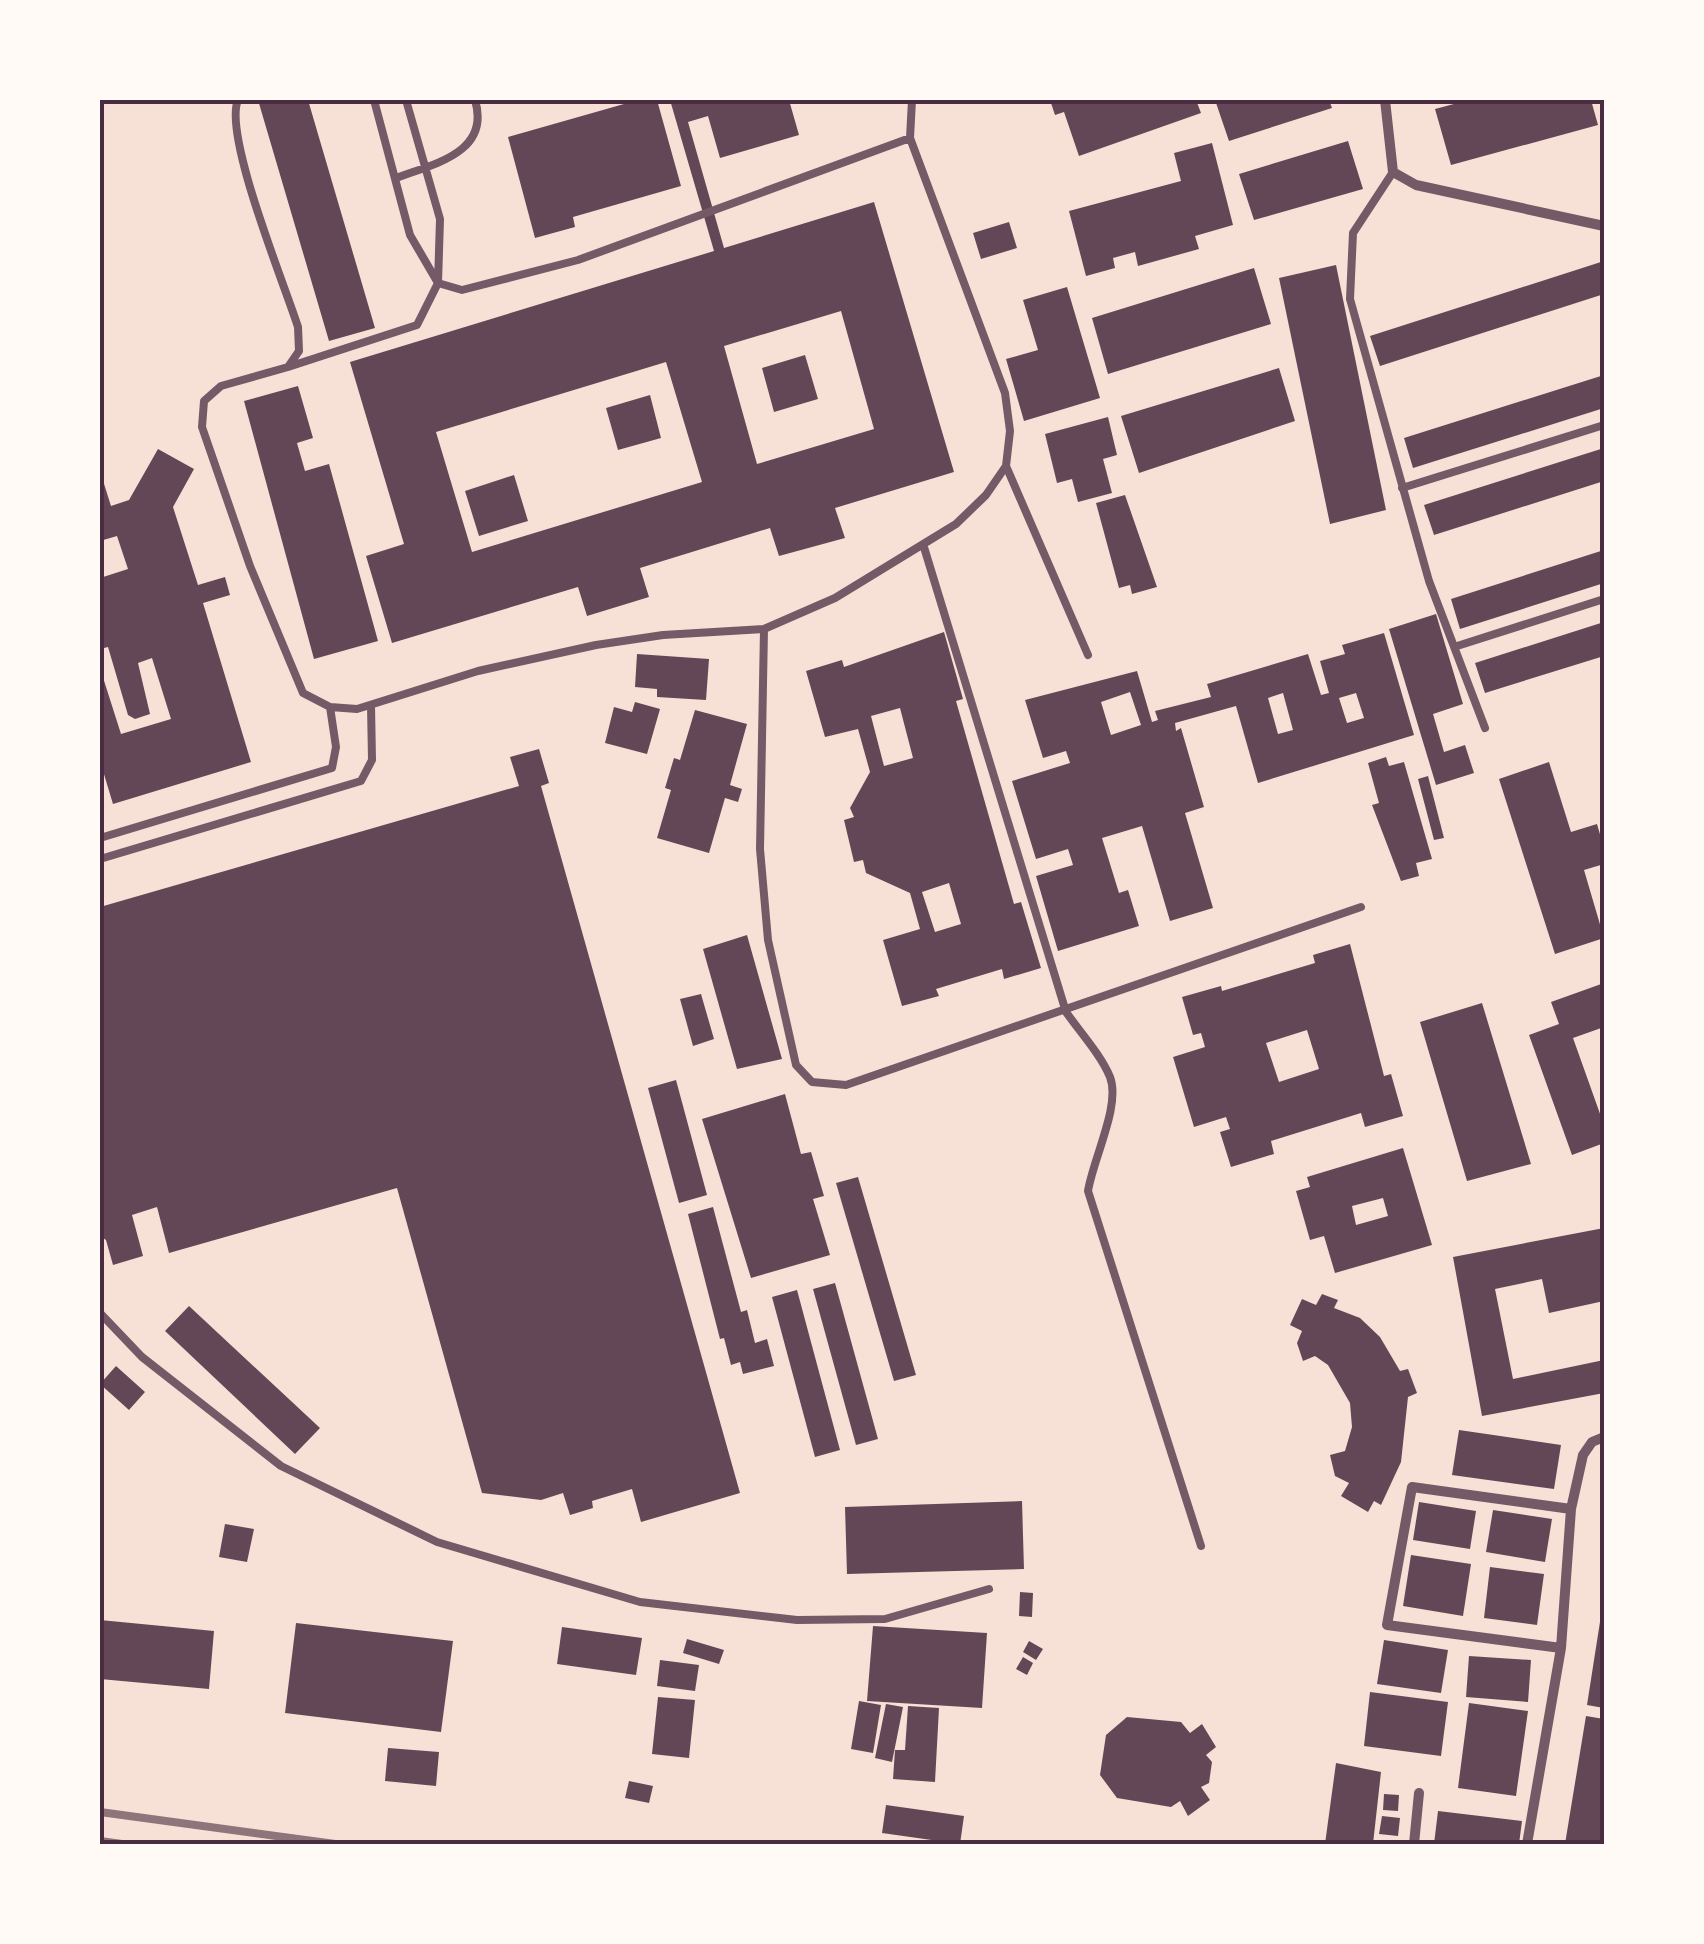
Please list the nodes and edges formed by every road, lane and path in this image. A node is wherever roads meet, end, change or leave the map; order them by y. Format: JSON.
{"nodes":[{"id":1,"x":238,"y":100,"type":"edge"},
{"id":2,"x":374,"y":100,"type":"edge"},
{"id":3,"x":406,"y":100,"type":"edge"},
{"id":4,"x":475,"y":100,"type":"edge"},
{"id":5,"x":912,"y":100,"type":"edge"},
{"id":6,"x":1386,"y":100,"type":"edge"},
{"id":7,"x":910,"y":138,"type":"junction"},
{"id":8,"x":426,"y":166,"type":"junction"},
{"id":9,"x":1393,"y":172,"type":"junction"},
{"id":10,"x":396,"y":178,"type":"junction"},
{"id":11,"x":1604,"y":226,"type":"edge"},
{"id":12,"x":438,"y":283,"type":"junction"},
{"id":13,"x":288,"y":368,"type":"junction"},
{"id":14,"x":1604,"y":425,"type":"edge"},
{"id":15,"x":1006,"y":466,"type":"junction"},
{"id":16,"x":1402,"y":488,"type":"junction"},
{"id":17,"x":923,"y":544,"type":"junction"},
{"id":18,"x":1604,"y":600,"type":"edge"},
{"id":19,"x":764,"y":629,"type":"junction"},
{"id":20,"x":1454,"y":647,"type":"junction"},
{"id":21,"x":1088,"y":655,"type":"dead end"},
{"id":22,"x":371,"y":704,"type":"junction"},
{"id":23,"x":330,"y":707,"type":"junction"},
{"id":24,"x":1485,"y":728,"type":"dead end"},
{"id":25,"x":100,"y":838,"type":"edge"},
{"id":26,"x":100,"y":858,"type":"edge"},
{"id":27,"x":1361,"y":907,"type":"dead end"},
{"id":28,"x":1066,"y":1012,"type":"junction"},
{"id":29,"x":100,"y":1312,"type":"edge"},
{"id":30,"x":1604,"y":1437,"type":"edge"},
{"id":31,"x":1571,"y":1509,"type":"junction"},
{"id":32,"x":1201,"y":1546,"type":"dead end"},
{"id":33,"x":989,"y":1589,"type":"dead end"},
{"id":34,"x":1561,"y":1648,"type":"junction"},
{"id":35,"x":1419,"y":1793,"type":"dead end"},
{"id":36,"x":1414,"y":1844,"type":"edge"},
{"id":37,"x":1528,"y":1844,"type":"edge"}],
"edges":[{"from":1,"to":13,"type":"lane"},
{"from":2,"to":10,"type":"lane"},
{"from":3,"to":8,"type":"lane"},
{"from":4,"to":8,"type":"lane"},
{"from":5,"to":7,"type":"lane"},
{"from":6,"to":9,"type":"street"},
{"from":7,"to":12,"type":"lane"},
{"from":7,"to":15,"type":"lane"},
{"from":8,"to":10,"type":"lane"},
{"from":8,"to":12,"type":"lane"},
{"from":9,"to":11,"type":"street"},
{"from":9,"to":16,"type":"lane"},
{"from":10,"to":12,"type":"lane"},
{"from":12,"to":13,"type":"lane"},
{"from":13,"to":23,"type":"lane"},
{"from":14,"to":16,"type":"lane"},
{"from":15,"to":17,"type":"lane"},
{"from":15,"to":21,"type":"lane"},
{"from":16,"to":20,"type":"lane"},
{"from":17,"to":19,"type":"lane"},
{"from":17,"to":28,"type":"lane"},
{"from":18,"to":20,"type":"lane"},
{"from":19,"to":22,"type":"lane"},
{"from":19,"to":28,"type":"lane"},
{"from":20,"to":24,"type":"lane"},
{"from":22,"to":23,"type":"lane"},
{"from":22,"to":26,"type":"lane"},
{"from":23,"to":25,"type":"lane"},
{"from":27,"to":28,"type":"lane"},
{"from":28,"to":32,"type":"lane"},
{"from":29,"to":33,"type":"lane"},
{"from":30,"to":31,"type":"street"},
{"from":31,"to":34,"type":"street"},
{"from":31,"to":34,"type":"street"},
{"from":34,"to":37,"type":"street"},
{"from":35,"to":36,"type":"street"}]}
